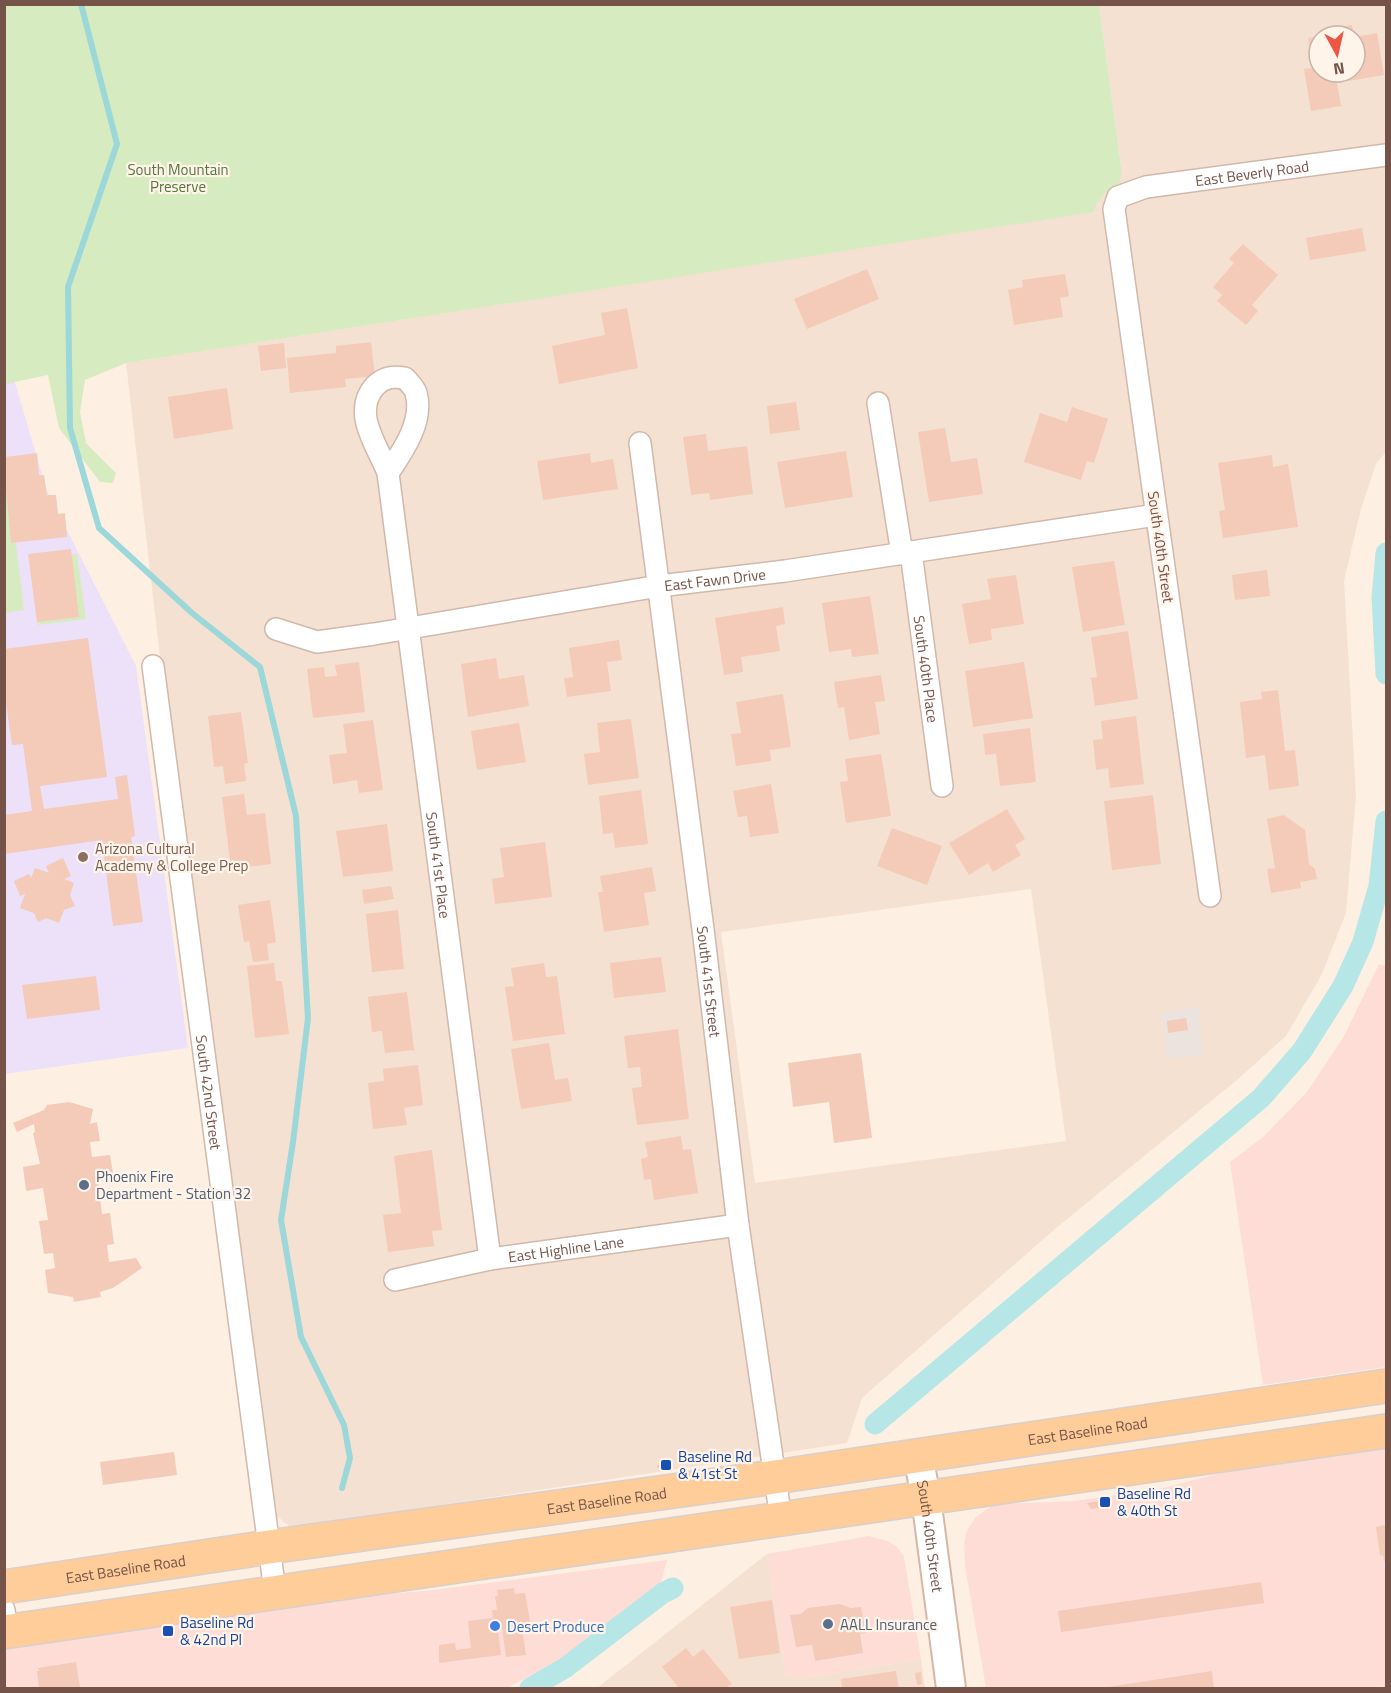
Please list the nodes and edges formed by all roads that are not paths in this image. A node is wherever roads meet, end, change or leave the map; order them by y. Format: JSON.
{"nodes":[{"id":1,"x":1386,"y":155,"type":"edge"},
{"id":2,"x":1118,"y":197,"type":"joint"},
{"id":3,"x":878,"y":403,"type":"dead end"},
{"id":4,"x":640,"y":443,"type":"dead end"},
{"id":5,"x":388,"y":473,"type":"dead end"},
{"id":6,"x":1156,"y":515,"type":"junction"},
{"id":7,"x":907,"y":553,"type":"junction"},
{"id":8,"x":659,"y":586,"type":"junction"},
{"id":9,"x":408,"y":628,"type":"junction"},
{"id":10,"x":276,"y":629,"type":"dead end"},
{"id":11,"x":153,"y":666,"type":"dead end"},
{"id":12,"x":942,"y":786,"type":"dead end"},
{"id":13,"x":1210,"y":896,"type":"dead end"},
{"id":14,"x":738,"y":1225,"type":"junction"},
{"id":15,"x":490,"y":1259,"type":"junction"},
{"id":16,"x":395,"y":1280,"type":"dead end"},
{"id":17,"x":1386,"y":1386,"type":"edge"},
{"id":18,"x":1337,"y":1393,"type":"junction"},
{"id":19,"x":1386,"y":1431,"type":"edge"},
{"id":20,"x":1341,"y":1437,"type":"junction"},
{"id":21,"x":918,"y":1455,"type":"junction"},
{"id":22,"x":776,"y":1477,"type":"junction"},
{"id":23,"x":926,"y":1498,"type":"junction"},
{"id":24,"x":781,"y":1519,"type":"junction"},
{"id":25,"x":269,"y":1547,"type":"junction"},
{"id":26,"x":4,"y":1587,"type":"edge"},
{"id":27,"x":275,"y":1592,"type":"junction"},
{"id":28,"x":5,"y":1624,"type":"edge"},
{"id":29,"x":951,"y":1689,"type":"edge"}],
"edges":[{"from":1,"to":2,"type":"street","name":"East Beverly Road"},
{"from":2,"to":6,"type":"street","name":"South 40th Street"},
{"from":3,"to":7,"type":"street","name":"South 40th Place"},
{"from":4,"to":8,"type":"street","name":"South 41st Street"},
{"from":5,"to":9,"type":"street","name":"South 41st Place"},
{"from":6,"to":7,"type":"street","name":"East Fawn Drive"},
{"from":6,"to":13,"type":"street","name":"South 40th Street"},
{"from":7,"to":8,"type":"street","name":"East Fawn Drive"},
{"from":7,"to":12,"type":"street","name":"South 40th Place"},
{"from":8,"to":9,"type":"street","name":"East Fawn Drive"},
{"from":8,"to":14,"type":"street","name":"South 41st Street"},
{"from":9,"to":10,"type":"street","name":"East Fawn Drive"},
{"from":9,"to":15,"type":"street","name":"South 41st Place"},
{"from":11,"to":25,"type":"street","name":"South 42nd Street"},
{"from":14,"to":15,"type":"street","name":"East Highline Lane"},
{"from":14,"to":22,"type":"street","name":"South 41st Street"},
{"from":15,"to":16,"type":"street","name":"East Highline Lane"},
{"from":17,"to":18,"type":"main road","name":"East Baseline Road"},
{"from":18,"to":20,"type":"main road"},
{"from":18,"to":21,"type":"main road","name":"East Baseline Road"},
{"from":19,"to":20,"type":"main road"},
{"from":20,"to":23,"type":"main road"},
{"from":21,"to":22,"type":"main road","name":"East Baseline Road"},
{"from":21,"to":23,"type":"main road","name":"South 40th Street"},
{"from":22,"to":24,"type":"street","name":"South 41st Street"},
{"from":22,"to":25,"type":"main road","name":"East Baseline Road"},
{"from":23,"to":24,"type":"main road"},
{"from":23,"to":29,"type":"main road","name":"South 40th Street"},
{"from":24,"to":27,"type":"main road"},
{"from":25,"to":26,"type":"main road","name":"East Baseline Road"},
{"from":25,"to":27,"type":"street","name":"South 42nd Street"},
{"from":27,"to":28,"type":"main road"}]}
